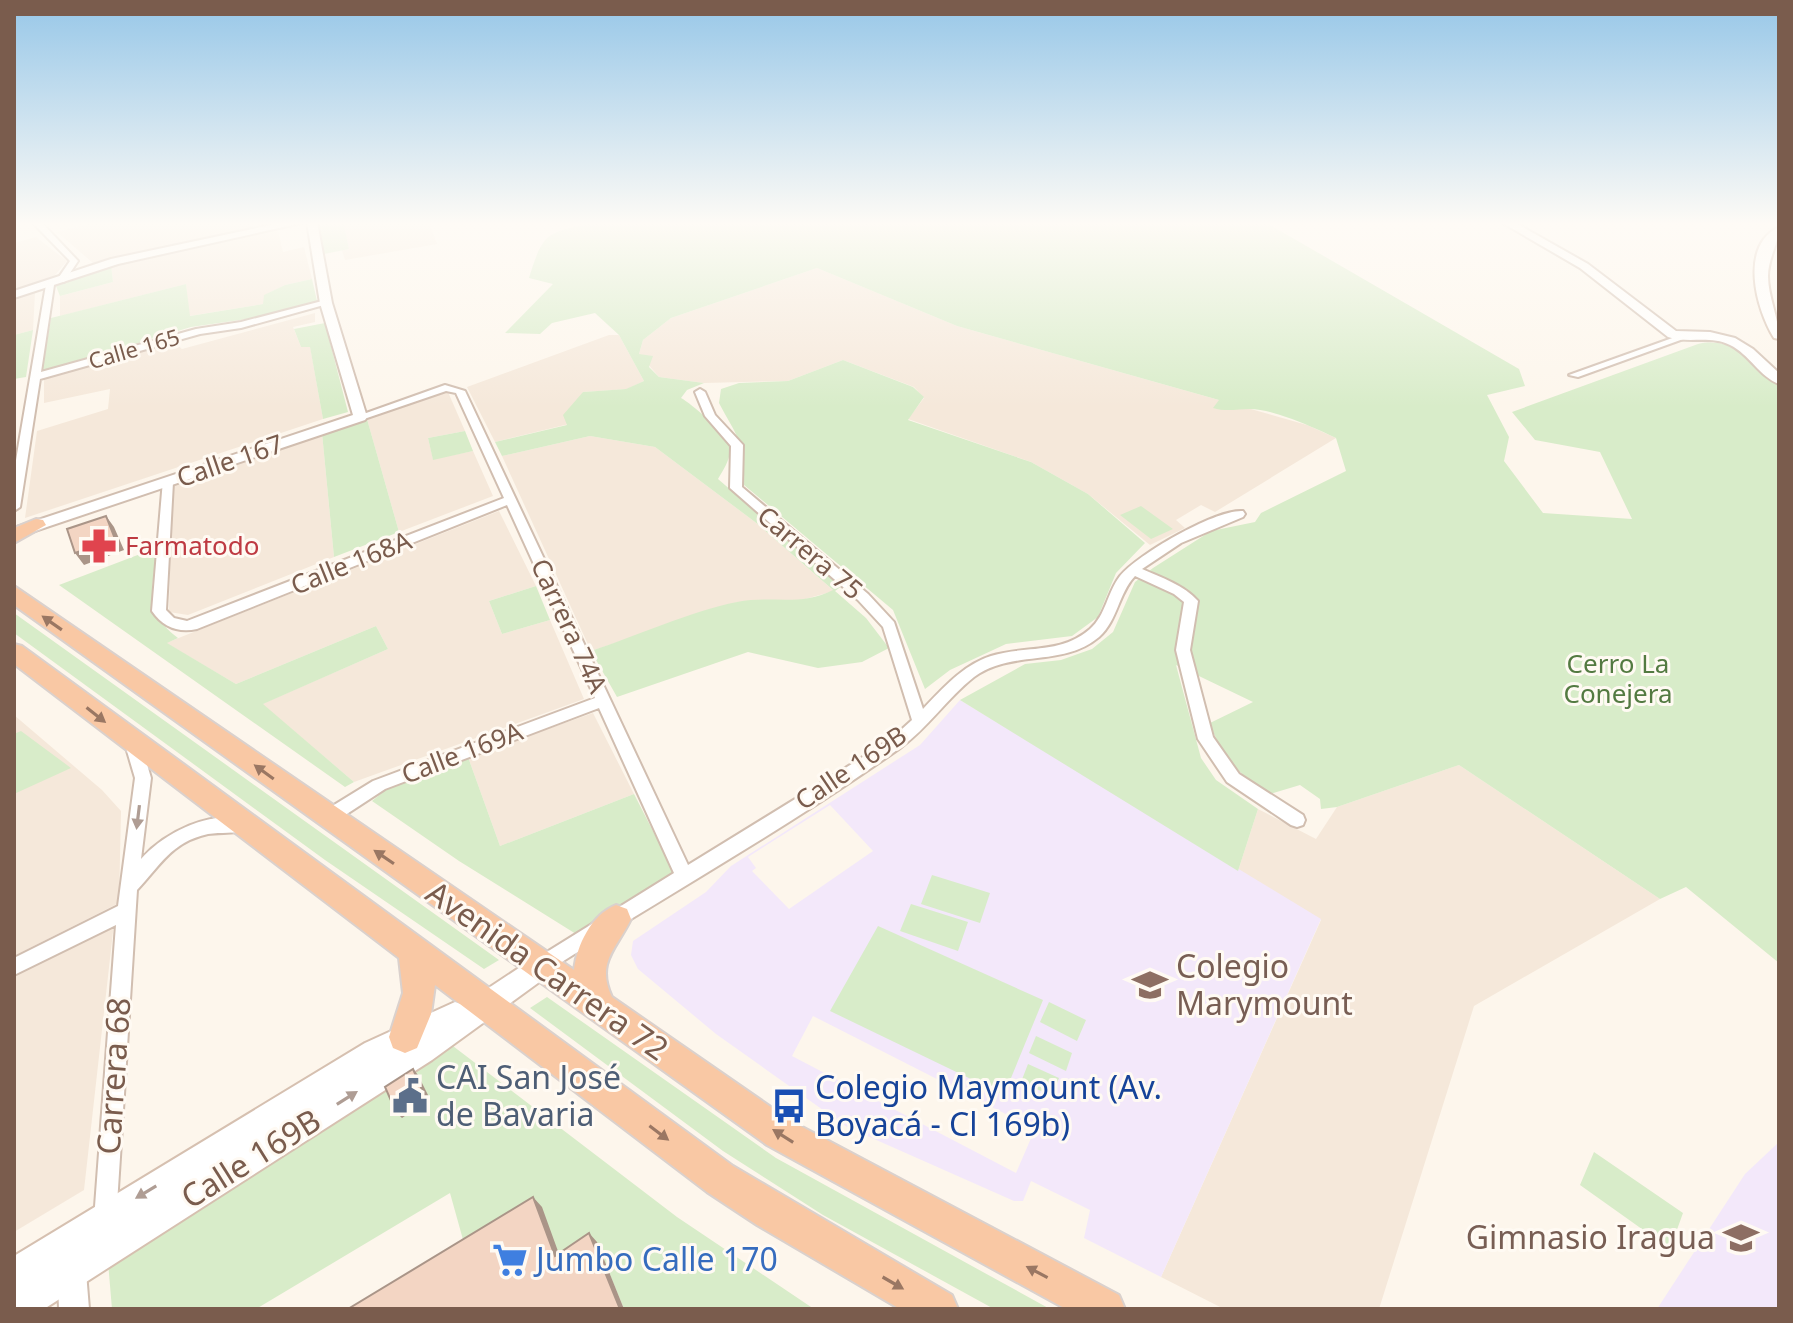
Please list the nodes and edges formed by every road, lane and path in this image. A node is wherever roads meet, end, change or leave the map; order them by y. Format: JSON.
{"nodes":[{"id":1,"x":50,"y":284,"type":"edge"},
{"id":2,"x":56,"y":284,"type":"edge"},
{"id":3,"x":323,"y":284,"type":"edge"},
{"id":4,"x":1606,"y":284,"type":"edge"},
{"id":5,"x":1763,"y":284,"type":"edge"},
{"id":6,"x":14,"y":295,"type":"edge"},
{"id":7,"x":326,"y":303,"type":"junction"},
{"id":8,"x":1779,"y":335,"type":"edge"},
{"id":9,"x":1681,"y":338,"type":"junction"},
{"id":10,"x":1574,"y":375,"type":"dead end"},
{"id":11,"x":35,"y":377,"type":"junction"},
{"id":12,"x":1779,"y":380,"type":"edge"},
{"id":13,"x":445,"y":388,"type":"joint"},
{"id":14,"x":700,"y":392,"type":"dead end"},
{"id":15,"x":360,"y":417,"type":"junction"},
{"id":16,"x":167,"y":488,"type":"junction"},
{"id":17,"x":510,"y":500,"type":"junction"},
{"id":18,"x":14,"y":507,"type":"edge"},
{"id":19,"x":1239,"y":514,"type":"dead end"},
{"id":20,"x":36,"y":525,"type":"joint"},
{"id":21,"x":14,"y":534,"type":"edge"},
{"id":22,"x":1134,"y":570,"type":"junction"},
{"id":23,"x":14,"y":594,"type":"edge"},
{"id":24,"x":14,"y":652,"type":"edge"},
{"id":25,"x":603,"y":701,"type":"junction"},
{"id":26,"x":920,"y":721,"type":"junction"},
{"id":27,"x":133,"y":744,"type":"junction"},
{"id":28,"x":327,"y":818,"type":"junction"},
{"id":29,"x":1297,"y":820,"type":"dead end"},
{"id":30,"x":246,"y":825,"type":"junction"},
{"id":31,"x":684,"y":876,"type":"junction"},
{"id":32,"x":127,"y":901,"type":"junction"},
{"id":33,"x":616,"y":919,"type":"junction"},
{"id":34,"x":411,"y":947,"type":"junction"},
{"id":35,"x":540,"y":966,"type":"junction"},
{"id":36,"x":14,"y":967,"type":"edge"},
{"id":37,"x":485,"y":1002,"type":"junction"},
{"id":38,"x":600,"y":1006,"type":"junction"},
{"id":39,"x":405,"y":1037,"type":"junction"},
{"id":40,"x":104,"y":1217,"type":"junction"},
{"id":41,"x":140,"y":1229,"type":"junction"},
{"id":42,"x":72,"y":1272,"type":"junction"},
{"id":43,"x":23,"y":1293,"type":"edge"},
{"id":44,"x":74,"y":1309,"type":"edge"},
{"id":45,"x":938,"y":1309,"type":"edge"},
{"id":46,"x":1105,"y":1309,"type":"edge"}],
"edges":[{"from":1,"to":6,"type":"street"},
{"from":2,"to":11,"type":"street"},
{"from":3,"to":7,"type":"street"},
{"from":4,"to":9,"type":"street"},
{"from":5,"to":8,"type":"main road"},
{"from":7,"to":11,"type":"street","name":"Calle 165"},
{"from":7,"to":15,"type":"street"},
{"from":9,"to":10,"type":"street"},
{"from":9,"to":12,"type":"street"},
{"from":11,"to":18,"type":"street"},
{"from":13,"to":15,"type":"street","name":"Calle 167"},
{"from":13,"to":17,"type":"street","name":"Carrera 74A"},
{"from":14,"to":26,"type":"street","name":"Carrera 75"},
{"from":15,"to":16,"type":"street","name":"Calle 167"},
{"from":16,"to":17,"type":"street","name":"Calle 168A"},
{"from":16,"to":20,"type":"street","name":"Calle 167"},
{"from":17,"to":25,"type":"street","name":"Carrera 74A"},
{"from":19,"to":22,"type":"street","name":"Calle 169B"},
{"from":20,"to":21,"type":"highway"},
{"from":22,"to":26,"type":"street","name":"Calle 169B"},
{"from":22,"to":29,"type":"street"},
{"from":28,"to":23,"type":"highway","name":"Avenida Carrera 72","one_way":true},
{"from":24,"to":27,"type":"highway","one_way":true},
{"from":25,"to":28,"type":"street","name":"Calle 169A"},
{"from":25,"to":31,"type":"street","name":"Carrera 74A"},
{"from":26,"to":31,"type":"street","name":"Calle 169B"},
{"from":27,"to":30,"type":"highway"},
{"from":27,"to":32,"type":"street","name":"Carrera 68","one_way":true},
{"from":35,"to":28,"type":"highway","name":"Avenida Carrera 72","one_way":true},
{"from":30,"to":32,"type":"street"},
{"from":30,"to":34,"type":"highway"},
{"from":31,"to":33,"type":"street","name":"Calle 169B"},
{"from":32,"to":36,"type":"street"},
{"from":32,"to":40,"type":"street","name":"Carrera 68"},
{"from":33,"to":35,"type":"street","name":"Calle 169B"},
{"from":33,"to":38,"type":"highway"},
{"from":34,"to":37,"type":"highway"},
{"from":34,"to":39,"type":"highway"},
{"from":35,"to":37,"type":"main road","name":"Calle 169B"},
{"from":35,"to":38,"type":"highway","name":"Avenida Carrera 72"},
{"from":37,"to":39,"type":"main road","name":"Calle 169B"},
{"from":41,"to":37,"type":"main road","name":"Calle 169B","one_way":true},
{"from":37,"to":45,"type":"highway","one_way":true},
{"from":46,"to":38,"type":"highway","name":"Avenida Carrera 72","one_way":true},
{"from":39,"to":40,"type":"main road","name":"Calle 169B","one_way":true},
{"from":40,"to":41,"type":"street"},
{"from":40,"to":43,"type":"main road","name":"Calle 169B"},
{"from":41,"to":42,"type":"main road","name":"Calle 169B"},
{"from":42,"to":43,"type":"main road","name":"Calle 169B"},
{"from":42,"to":44,"type":"street"}]}
